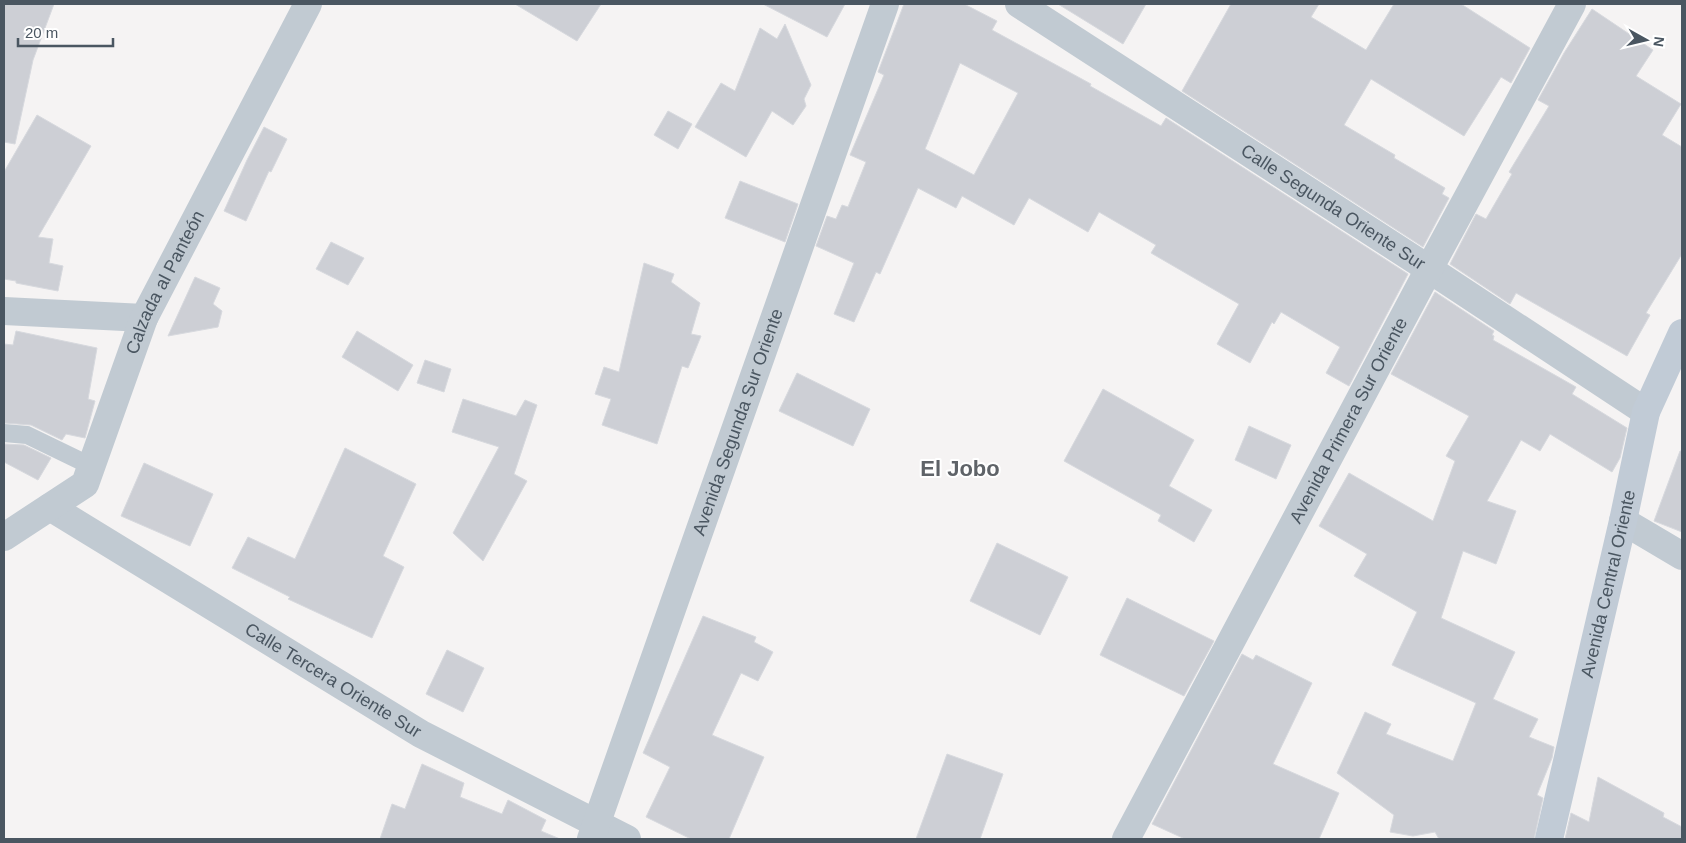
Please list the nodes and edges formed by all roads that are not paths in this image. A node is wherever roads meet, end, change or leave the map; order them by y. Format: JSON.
{"nodes":[{"id":1,"x":308,"y":4,"type":"edge"},
{"id":2,"x":885,"y":4,"type":"edge"},
{"id":3,"x":1572,"y":4,"type":"edge"},
{"id":4,"x":1031,"y":7,"type":"edge"},
{"id":5,"x":1429,"y":268,"type":"junction"},
{"id":6,"x":4,"y":311,"type":"edge"},
{"id":7,"x":144,"y":318,"type":"junction"},
{"id":8,"x":1682,"y":333,"type":"edge"},
{"id":9,"x":1646,"y":412,"type":"junction"},
{"id":10,"x":4,"y":433,"type":"edge"},
{"id":11,"x":91,"y":466,"type":"junction"},
{"id":12,"x":50,"y":507,"type":"junction"},
{"id":13,"x":1623,"y":521,"type":"junction"},
{"id":14,"x":4,"y":537,"type":"edge"},
{"id":15,"x":1682,"y":556,"type":"edge"},
{"id":16,"x":594,"y":832,"type":"edge"},
{"id":17,"x":627,"y":839,"type":"edge"},
{"id":18,"x":1126,"y":839,"type":"edge"},
{"id":19,"x":1550,"y":839,"type":"edge"}],
"edges":[{"from":1,"to":7,"type":"street","name":"Calzada al Panteón"},
{"from":2,"to":16,"type":"street","name":"Avenida Segunda Sur Oriente"},
{"from":3,"to":5,"type":"street","name":"Avenida Primera Sur Oriente"},
{"from":4,"to":5,"type":"street","name":"Calle Segunda Oriente Sur"},
{"from":5,"to":9,"type":"street","name":"Calle Segunda Oriente Sur"},
{"from":5,"to":18,"type":"street","name":"Avenida Primera Sur Oriente"},
{"from":6,"to":7,"type":"street"},
{"from":7,"to":11,"type":"street","name":"Calzada al Panteón"},
{"from":8,"to":9,"type":"street","name":"Avenida Central Oriente"},
{"from":9,"to":13,"type":"street","name":"Avenida Central Oriente"},
{"from":10,"to":11,"type":"lane"},
{"from":11,"to":12,"type":"street","name":"Calzada al Panteón"},
{"from":12,"to":14,"type":"street","name":"Calzada al Panteón"},
{"from":12,"to":16,"type":"street","name":"Calle Tercera Oriente Sur"},
{"from":13,"to":15,"type":"street"},
{"from":13,"to":19,"type":"street","name":"Avenida Central Oriente"},
{"from":16,"to":17,"type":"street","name":"Calle Tercera Oriente Sur"}]}
